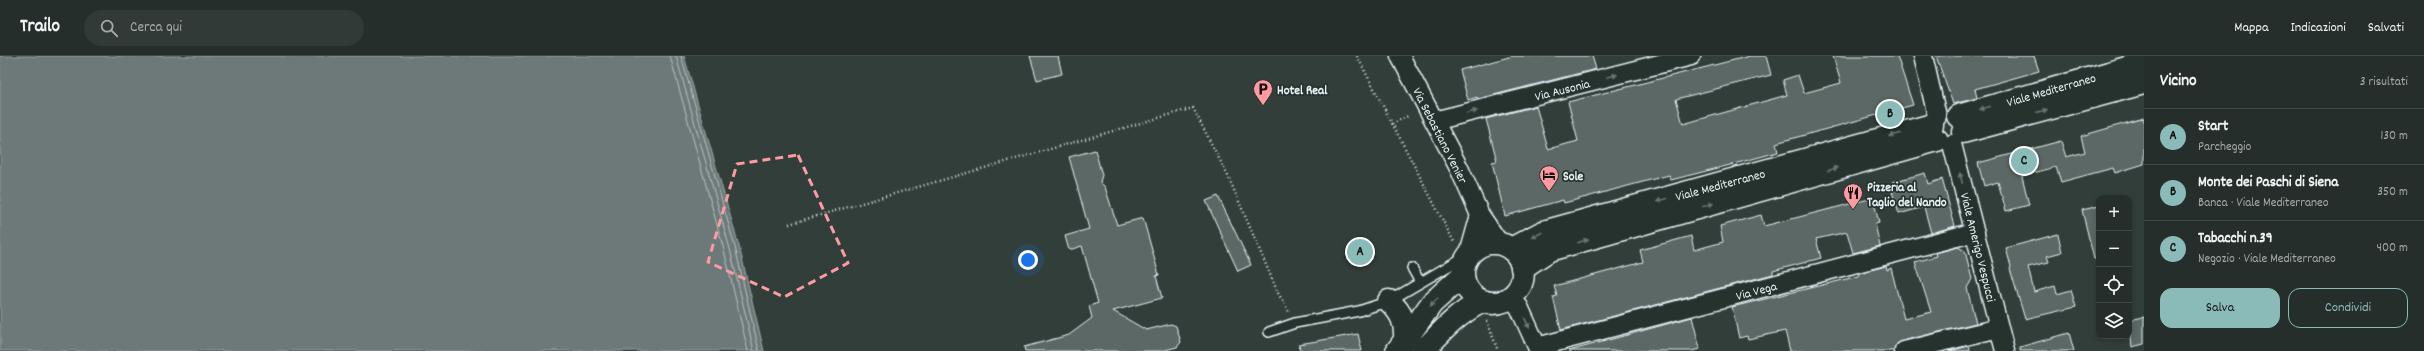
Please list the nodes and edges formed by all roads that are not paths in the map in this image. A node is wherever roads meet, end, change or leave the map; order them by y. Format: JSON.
{"nodes":[{"id":1,"x":1400,"y":56,"type":"edge"},
{"id":2,"x":1691,"y":56,"type":"edge"},
{"id":3,"x":1923,"y":56,"type":"edge"},
{"id":4,"x":2144,"y":63,"type":"edge"},
{"id":5,"x":2144,"y":83,"type":"edge"},
{"id":6,"x":1434,"y":121,"type":"junction"},
{"id":7,"x":1947,"y":126,"type":"junction"},
{"id":8,"x":1480,"y":215,"type":"junction"},
{"id":9,"x":1975,"y":232,"type":"junction"},
{"id":10,"x":1505,"y":246,"type":"junction"},
{"id":11,"x":1468,"y":254,"type":"junction"},
{"id":12,"x":1412,"y":268,"type":"dead end"},
{"id":13,"x":1522,"y":268,"type":"junction"},
{"id":14,"x":1463,"y":275,"type":"junction"},
{"id":15,"x":1420,"y":282,"type":"junction"},
{"id":16,"x":1510,"y":297,"type":"junction"},
{"id":17,"x":1483,"y":301,"type":"junction"},
{"id":18,"x":1389,"y":302,"type":"junction"},
{"id":19,"x":1999,"y":328,"type":"junction"},
{"id":20,"x":1269,"y":332,"type":"dead end"},
{"id":21,"x":1408,"y":347,"type":"edge"},
{"id":22,"x":1538,"y":349,"type":"edge"},
{"id":23,"x":1904,"y":351,"type":"edge"},
{"id":24,"x":2005,"y":351,"type":"edge"}],
"edges":[{"from":1,"to":6,"type":"street","name":"Via Sebastiano Venier"},
{"from":6,"to":2,"type":"street","name":"Via Ausonia","one_way":true},
{"from":3,"to":7,"type":"street"},
{"from":4,"to":7,"type":"street","name":"Viale Mediterraneo","one_way":true},
{"from":7,"to":5,"type":"street","name":"Viale Mediterraneo","one_way":true},
{"from":6,"to":8,"type":"street","name":"Via Sebastiano Venier"},
{"from":9,"to":7,"type":"street","name":"Viale Amerigo Vespucci","one_way":true},
{"from":7,"to":10,"type":"street","name":"Viale Mediterraneo","one_way":true},
{"from":13,"to":7,"type":"street","name":"Viale Mediterraneo","one_way":true},
{"from":8,"to":10,"type":"street","name":"Via Sebastiano Venier"},
{"from":8,"to":11,"type":"street"},
{"from":9,"to":19,"type":"street","name":"Viale Amerigo Vespucci"},
{"from":9,"to":22,"type":"street","name":"Via Vega"},
{"from":10,"to":11,"type":"street"},
{"from":10,"to":13,"type":"street"},
{"from":11,"to":14,"type":"street"},
{"from":11,"to":15,"type":"lane"},
{"from":12,"to":15,"type":"lane"},
{"from":13,"to":16,"type":"street"},
{"from":14,"to":17,"type":"street"},
{"from":14,"to":21,"type":"street","one_way":true},
{"from":15,"to":18,"type":"lane"},
{"from":16,"to":17,"type":"street"},
{"from":16,"to":22,"type":"street","one_way":true},
{"from":17,"to":21,"type":"street"},
{"from":18,"to":20,"type":"lane"},
{"from":18,"to":21,"type":"street"},
{"from":19,"to":23,"type":"street"},
{"from":19,"to":24,"type":"street","name":"Viale Amerigo Vespucci"}]}
